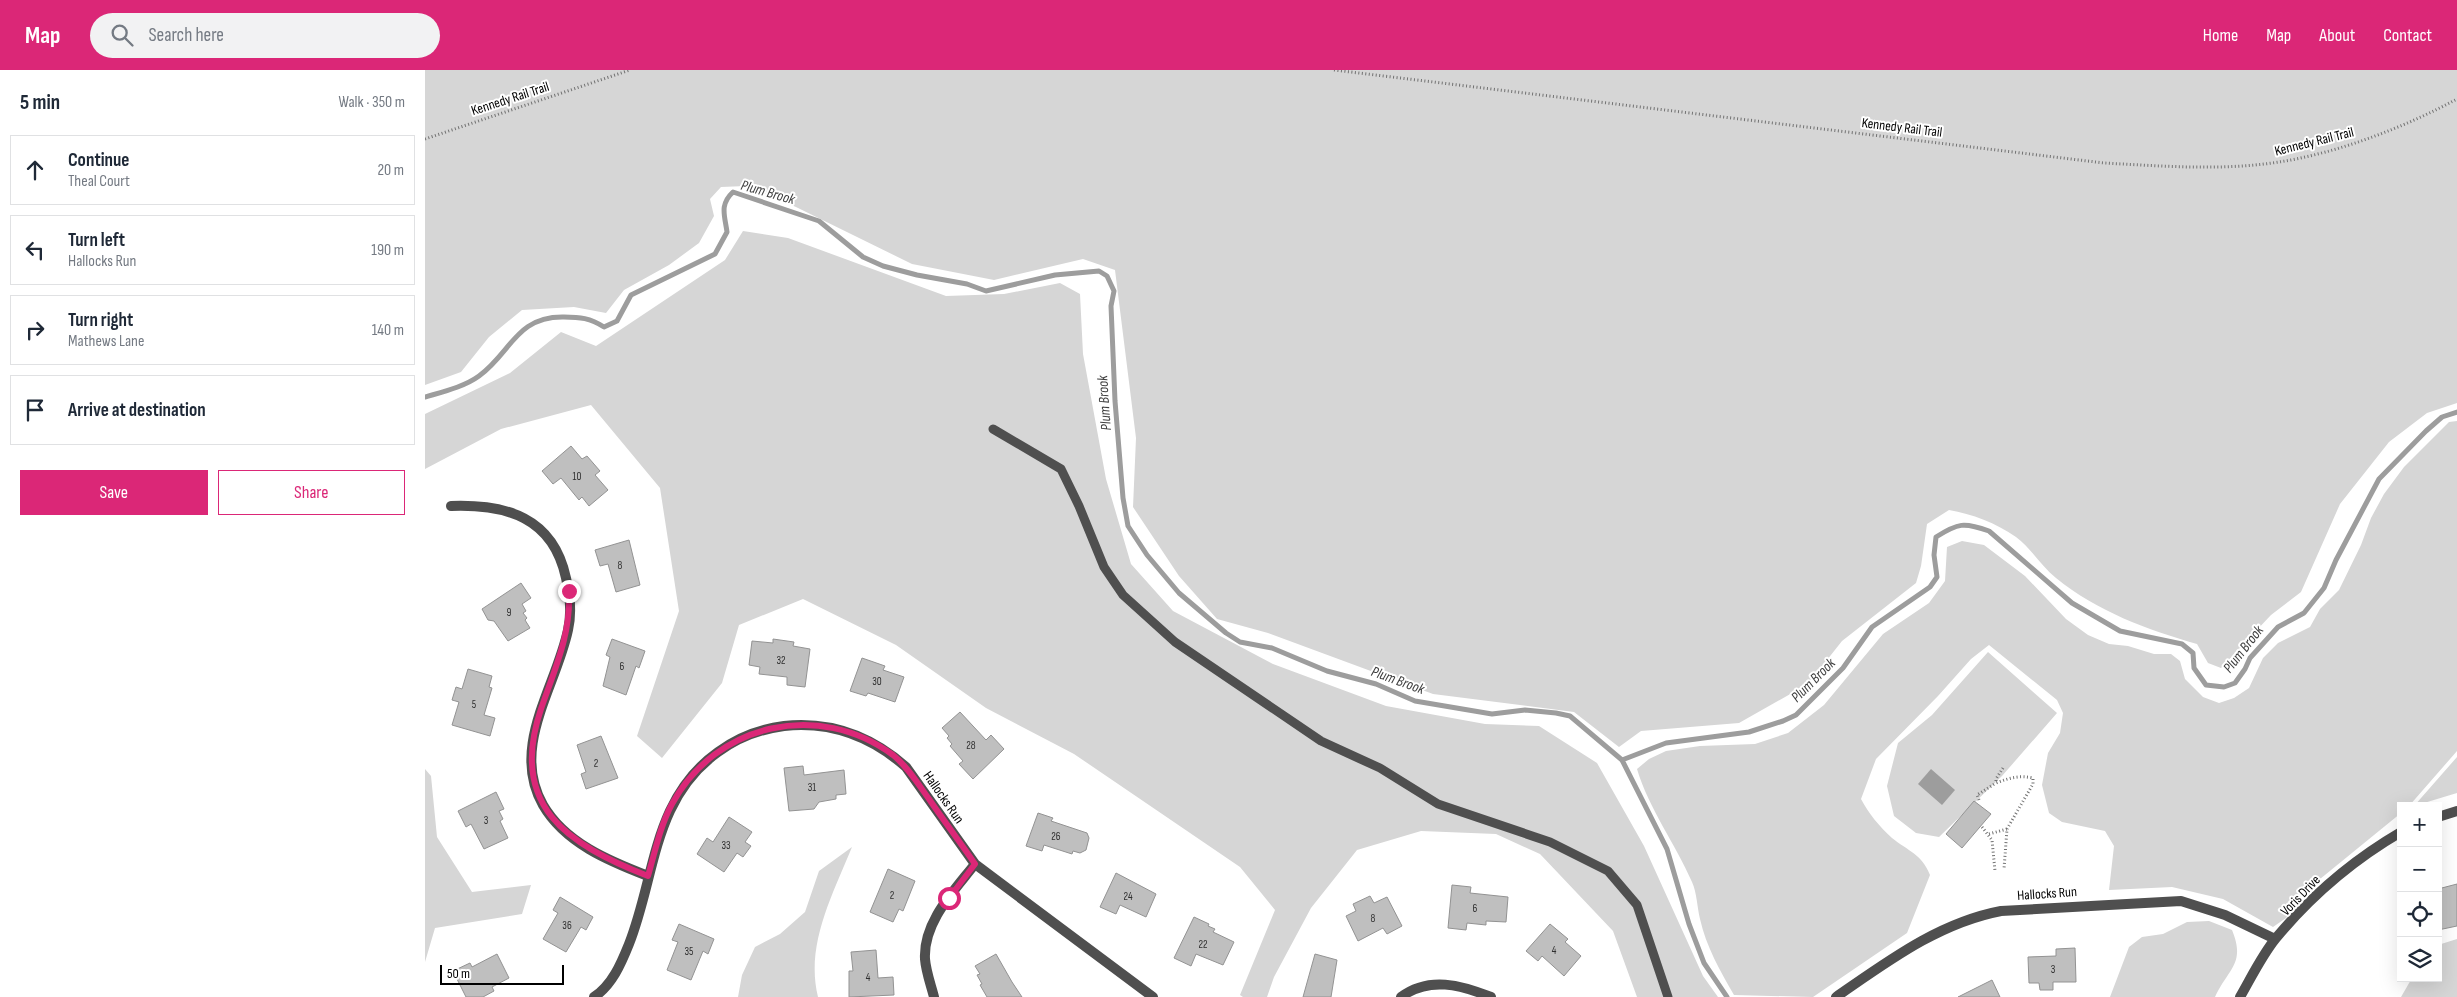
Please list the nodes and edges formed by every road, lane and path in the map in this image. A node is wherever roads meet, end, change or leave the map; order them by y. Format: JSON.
{"nodes":[{"id":1,"x":630,"y":70,"type":"edge"},
{"id":2,"x":1334,"y":70,"type":"edge"},
{"id":3,"x":2457,"y":98,"type":"edge"},
{"id":4,"x":425,"y":138,"type":"edge"},
{"id":5,"x":993,"y":429,"type":"dead end"},
{"id":6,"x":451,"y":506,"type":"dead end"},
{"id":7,"x":2003,"y":768,"type":"dead end"},
{"id":8,"x":1996,"y":783,"type":"junction"},
{"id":9,"x":1979,"y":800,"type":"dead end"},
{"id":10,"x":2457,"y":811,"type":"edge"},
{"id":11,"x":2442,"y":816,"type":"edge"},
{"id":12,"x":1982,"y":827,"type":"dead end"},
{"id":13,"x":2007,"y":829,"type":"junction"},
{"id":14,"x":1989,"y":834,"type":"junction"},
{"id":15,"x":2397,"y":835,"type":"edge"},
{"id":16,"x":975,"y":864,"type":"junction"},
{"id":17,"x":2004,"y":869,"type":"dead end"},
{"id":18,"x":1995,"y":871,"type":"dead end"},
{"id":19,"x":648,"y":876,"type":"junction"},
{"id":20,"x":2275,"y":939,"type":"junction"},
{"id":21,"x":594,"y":997,"type":"edge"},
{"id":22,"x":934,"y":997,"type":"edge"},
{"id":23,"x":1153,"y":997,"type":"edge"},
{"id":24,"x":1401,"y":997,"type":"edge"},
{"id":25,"x":1491,"y":997,"type":"edge"},
{"id":26,"x":1668,"y":997,"type":"edge"},
{"id":27,"x":1835,"y":997,"type":"edge"},
{"id":28,"x":2240,"y":997,"type":"edge"}],
"edges":[{"from":1,"to":4,"type":"path","name":"Kennedy Rail Trail"},
{"from":2,"to":3,"type":"path","name":"Kennedy Rail Trail"},
{"from":5,"to":26,"type":"lane"},
{"from":6,"to":19,"type":"street"},
{"from":7,"to":8,"type":"path"},
{"from":8,"to":9,"type":"path"},
{"from":8,"to":13,"type":"path"},
{"from":10,"to":11,"type":"street"},
{"from":12,"to":14,"type":"path"},
{"from":13,"to":14,"type":"path"},
{"from":13,"to":17,"type":"path"},
{"from":14,"to":18,"type":"path"},
{"from":15,"to":20,"type":"street","name":"Voris Drive"},
{"from":16,"to":19,"type":"street","name":"Hallocks Run"},
{"from":16,"to":22,"type":"street"},
{"from":16,"to":23,"type":"street","name":"Hallocks Run"},
{"from":19,"to":21,"type":"street","name":"Hallocks Run"},
{"from":20,"to":27,"type":"street","name":"Hallocks Run"},
{"from":20,"to":28,"type":"street","name":"Voris Drive"},
{"from":24,"to":25,"type":"street"}]}
